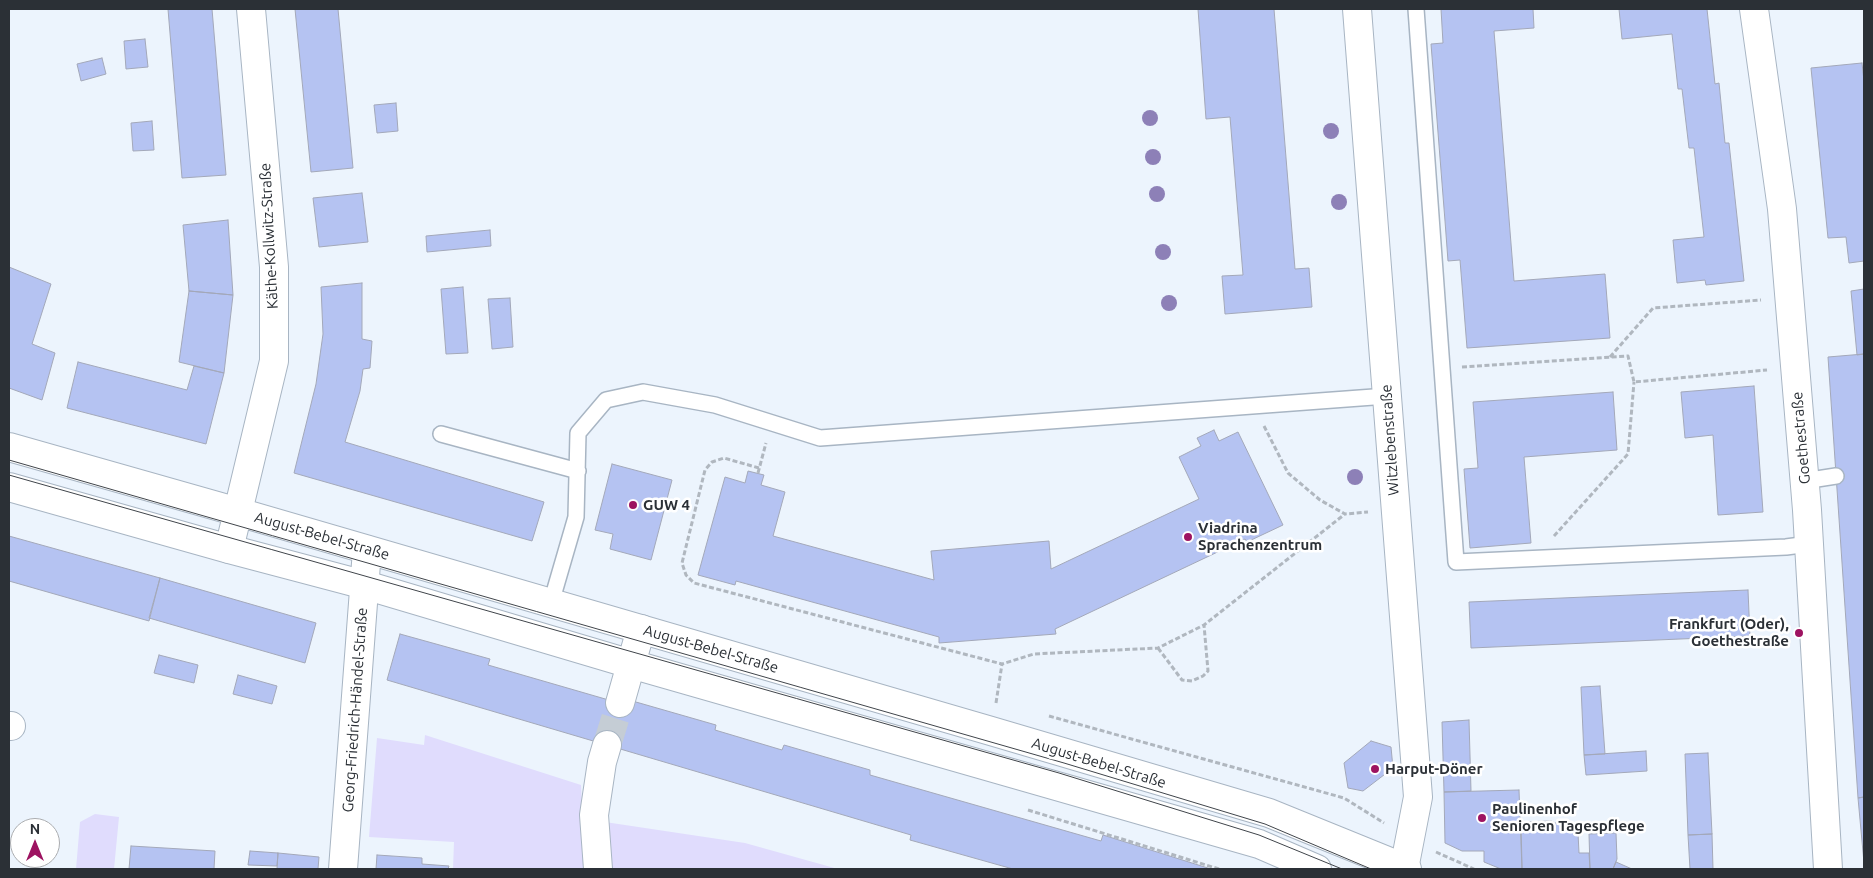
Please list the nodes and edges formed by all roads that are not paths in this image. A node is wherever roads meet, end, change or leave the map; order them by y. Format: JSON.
{"nodes":[{"id":1,"x":251,"y":9,"type":"edge"},
{"id":2,"x":1357,"y":9,"type":"edge"},
{"id":3,"x":1416,"y":9,"type":"edge"},
{"id":4,"x":1754,"y":9,"type":"edge"},
{"id":5,"x":1387,"y":396,"type":"junction"},
{"id":6,"x":441,"y":434,"type":"dead end"},
{"id":7,"x":9,"y":447,"type":"edge"},
{"id":8,"x":578,"y":471,"type":"junction"},
{"id":9,"x":1836,"y":476,"type":"dead end"},
{"id":10,"x":1804,"y":481,"type":"junction"},
{"id":11,"x":9,"y":487,"type":"edge"},
{"id":12,"x":238,"y":512,"type":"junction"},
{"id":13,"x":1809,"y":544,"type":"junction"},
{"id":14,"x":229,"y":549,"type":"junction"},
{"id":15,"x":367,"y":550,"type":"junction"},
{"id":16,"x":365,"y":585,"type":"junction"},
{"id":17,"x":551,"y":603,"type":"junction"},
{"id":18,"x":642,"y":629,"type":"junction"},
{"id":19,"x":631,"y":664,"type":"junction"},
{"id":20,"x":620,"y":703,"type":"tunnel mouth"},
{"id":21,"x":607,"y":745,"type":"tunnel mouth"},
{"id":22,"x":343,"y":869,"type":"edge"},
{"id":23,"x":598,"y":869,"type":"edge"},
{"id":24,"x":1317,"y":869,"type":"edge"},
{"id":25,"x":1405,"y":869,"type":"edge"},
{"id":26,"x":1828,"y":869,"type":"edge"}],
"edges":[{"from":1,"to":12,"type":"street","name":"Käthe-Kollwitz-Straße"},
{"from":2,"to":5,"type":"street","name":"Witzlebenstraße"},
{"from":3,"to":13,"type":"lane"},
{"from":4,"to":10,"type":"street","name":"Goethestraße"},
{"from":5,"to":8,"type":"lane"},
{"from":5,"to":25,"type":"street","name":"Witzlebenstraße"},
{"from":6,"to":8,"type":"lane"},
{"from":7,"to":12,"type":"street","name":"August-Bebel-Straße"},
{"from":8,"to":17,"type":"lane"},
{"from":9,"to":10,"type":"lane"},
{"from":10,"to":13,"type":"street","name":"Goethestraße"},
{"from":11,"to":14,"type":"street"},
{"from":12,"to":14,"type":"street","name":"Käthe-Kollwitz-Straße"},
{"from":12,"to":15,"type":"street","name":"August-Bebel-Straße"},
{"from":13,"to":26,"type":"street","name":"Goethestraße"},
{"from":14,"to":16,"type":"street"},
{"from":15,"to":16,"type":"street","name":"Georg-Friedrich-Händel-Straße"},
{"from":15,"to":17,"type":"street","name":"August-Bebel-Straße"},
{"from":16,"to":19,"type":"street"},
{"from":16,"to":22,"type":"street","name":"Georg-Friedrich-Händel-Straße"},
{"from":17,"to":18,"type":"street","name":"August-Bebel-Straße"},
{"from":18,"to":19,"type":"street"},
{"from":18,"to":25,"type":"street","name":"August-Bebel-Straße"},
{"from":19,"to":20,"type":"street"},
{"from":19,"to":24,"type":"street"},
{"from":21,"to":23,"type":"street"}]}
